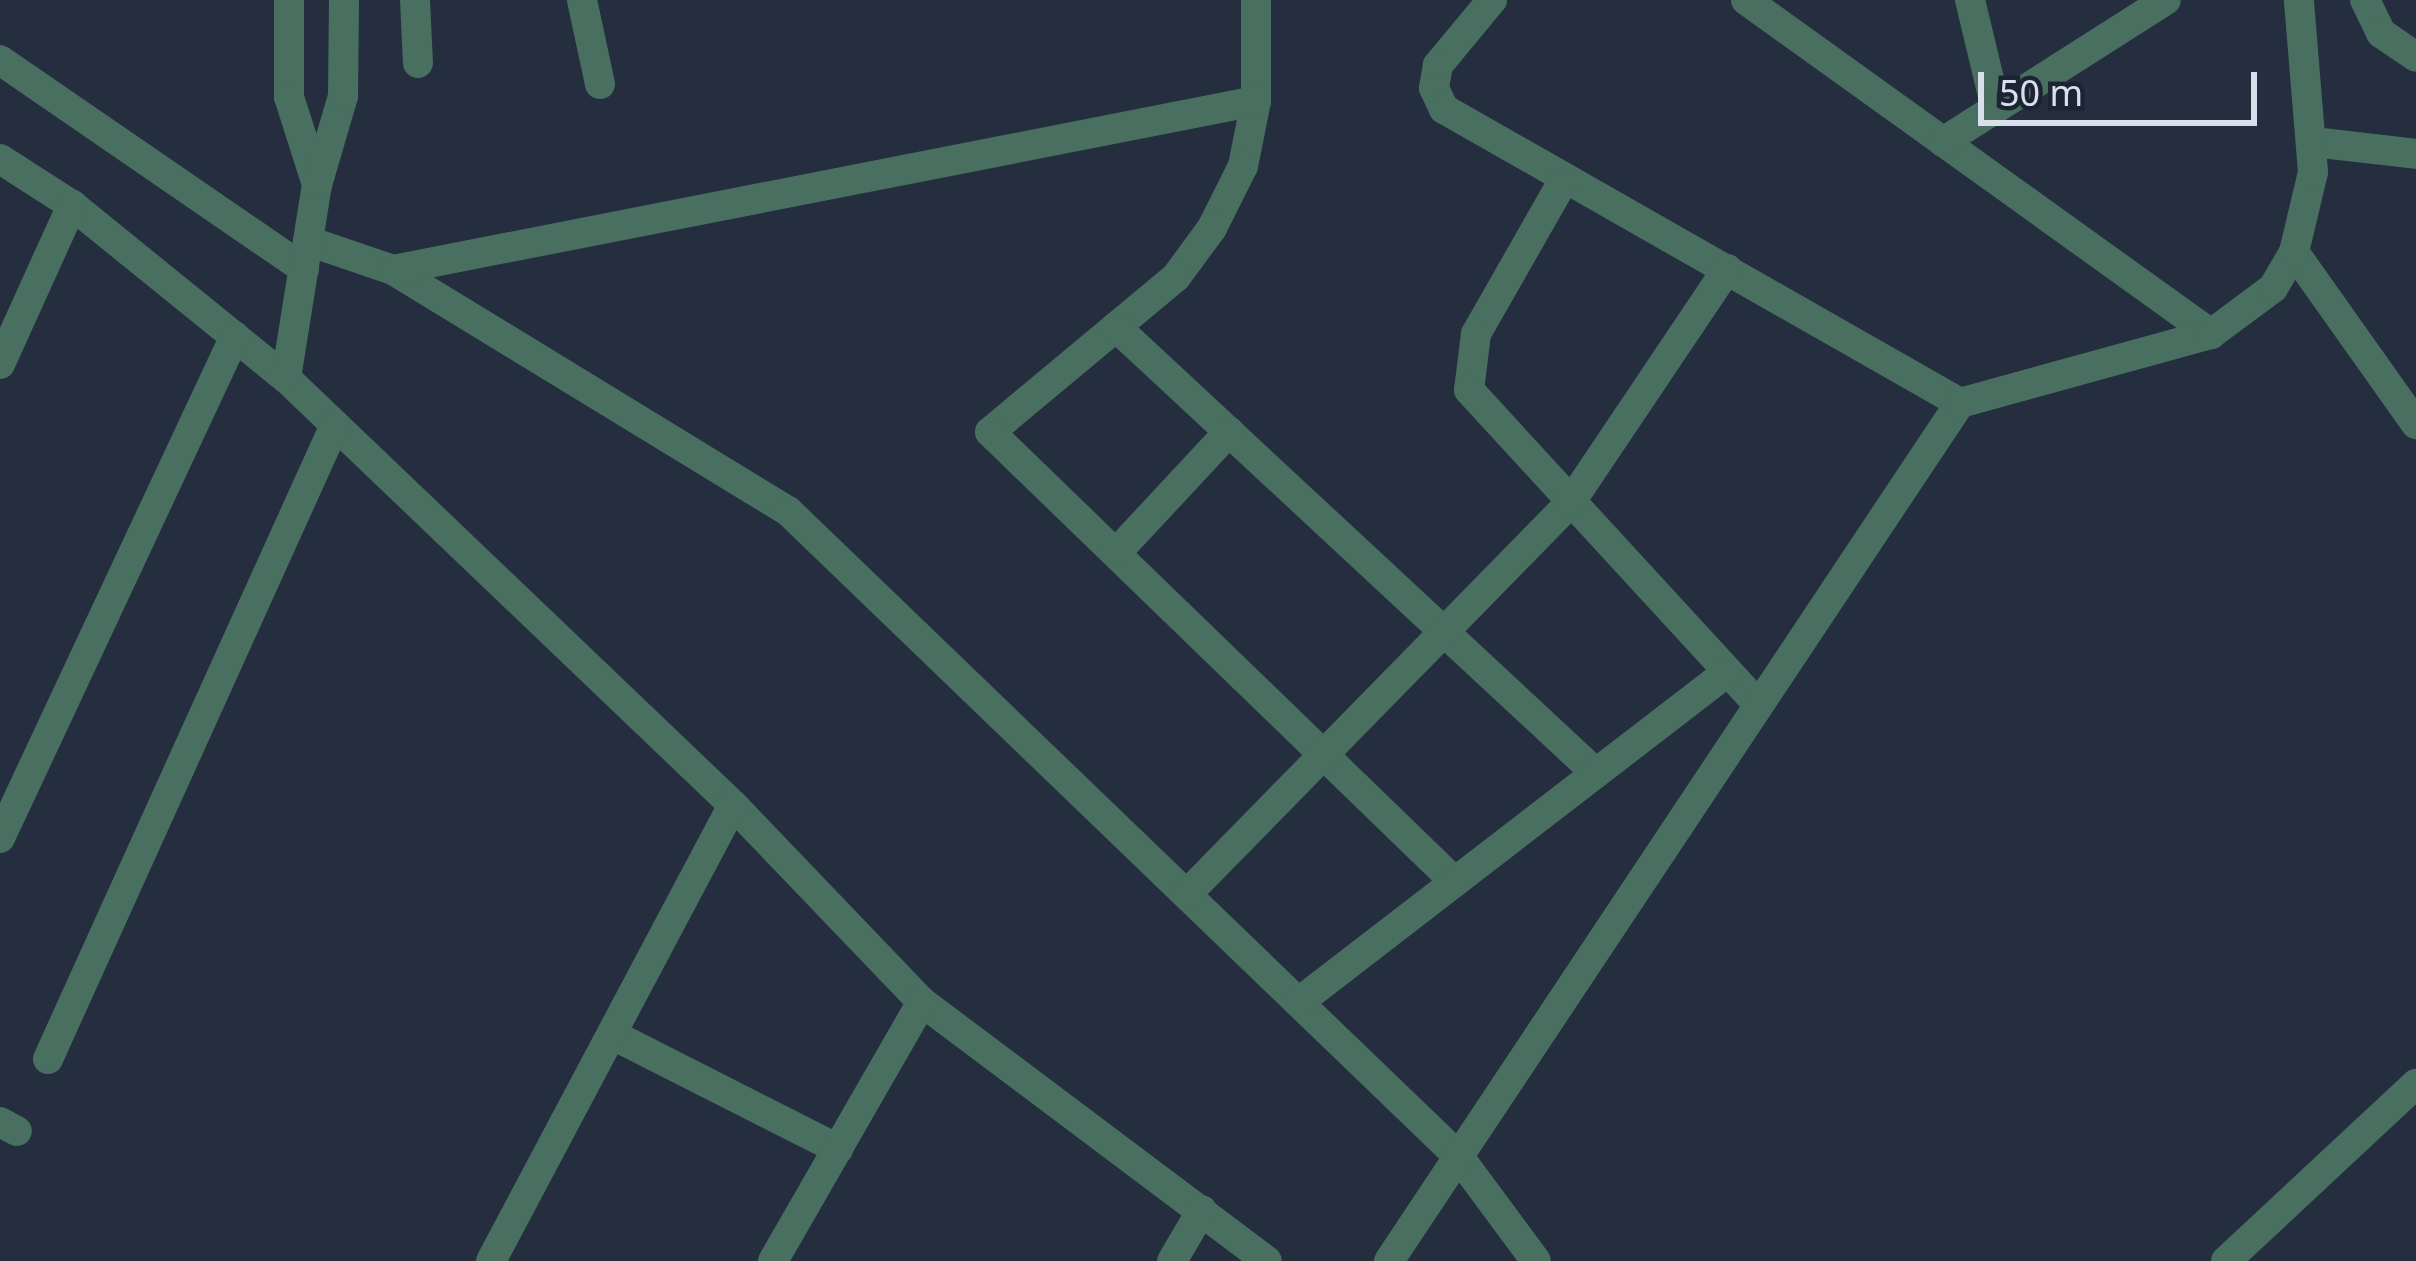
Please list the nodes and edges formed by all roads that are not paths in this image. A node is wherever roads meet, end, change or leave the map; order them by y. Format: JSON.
{"nodes":[{"id":1,"x":289,"y":0,"type":"edge"},
{"id":2,"x":344,"y":0,"type":"edge"},
{"id":3,"x":415,"y":0,"type":"edge"},
{"id":4,"x":582,"y":0,"type":"edge"},
{"id":5,"x":1256,"y":0,"type":"edge"},
{"id":6,"x":1492,"y":0,"type":"edge"},
{"id":7,"x":1746,"y":0,"type":"edge"},
{"id":8,"x":1970,"y":0,"type":"edge"},
{"id":9,"x":2166,"y":0,"type":"edge"},
{"id":10,"x":2300,"y":0,"type":"edge"},
{"id":11,"x":2365,"y":0,"type":"edge"},
{"id":12,"x":2416,"y":57,"type":"edge"},
{"id":13,"x":0,"y":61,"type":"edge"},
{"id":14,"x":418,"y":63,"type":"dead end"},
{"id":15,"x":600,"y":84,"type":"dead end"},
{"id":16,"x":1256,"y":100,"type":"junction"},
{"id":17,"x":1996,"y":108,"type":"junction"},
{"id":18,"x":1943,"y":142,"type":"junction"},
{"id":19,"x":2313,"y":142,"type":"junction"},
{"id":20,"x":2416,"y":154,"type":"edge"},
{"id":21,"x":0,"y":159,"type":"edge"},
{"id":22,"x":1562,"y":183,"type":"junction"},
{"id":23,"x":317,"y":184,"type":"junction"},
{"id":24,"x":73,"y":205,"type":"junction"},
{"id":25,"x":2294,"y":252,"type":"junction"},
{"id":26,"x":306,"y":255,"type":"junction"},
{"id":27,"x":1727,"y":269,"type":"junction"},
{"id":28,"x":393,"y":270,"type":"junction"},
{"id":29,"x":1116,"y":328,"type":"junction"},
{"id":30,"x":2211,"y":334,"type":"junction"},
{"id":31,"x":235,"y":336,"type":"junction"},
{"id":32,"x":0,"y":364,"type":"edge"},
{"id":33,"x":286,"y":378,"type":"junction"},
{"id":34,"x":1960,"y":403,"type":"junction"},
{"id":35,"x":2416,"y":424,"type":"edge"},
{"id":36,"x":335,"y":425,"type":"junction"},
{"id":37,"x":1229,"y":432,"type":"junction"},
{"id":38,"x":1570,"y":503,"type":"junction"},
{"id":39,"x":1116,"y":553,"type":"junction"},
{"id":40,"x":1444,"y":633,"type":"junction"},
{"id":41,"x":1726,"y":673,"type":"junction"},
{"id":42,"x":1757,"y":703,"type":"junction"},
{"id":43,"x":1328,"y":759,"type":"junction"},
{"id":44,"x":1595,"y":773,"type":"junction"},
{"id":45,"x":733,"y":805,"type":"junction"},
{"id":46,"x":0,"y":838,"type":"edge"},
{"id":47,"x":1455,"y":882,"type":"junction"},
{"id":48,"x":1187,"y":894,"type":"junction"},
{"id":49,"x":922,"y":1002,"type":"junction"},
{"id":50,"x":1299,"y":1002,"type":"junction"},
{"id":51,"x":616,"y":1037,"type":"junction"},
{"id":52,"x":48,"y":1060,"type":"dead end"},
{"id":53,"x":2416,"y":1084,"type":"edge"},
{"id":54,"x":838,"y":1148,"type":"junction"},
{"id":55,"x":1460,"y":1157,"type":"junction"},
{"id":56,"x":1202,"y":1210,"type":"junction"},
{"id":57,"x":491,"y":1261,"type":"edge"},
{"id":58,"x":773,"y":1261,"type":"edge"},
{"id":59,"x":1172,"y":1261,"type":"edge"},
{"id":60,"x":1267,"y":1261,"type":"edge"},
{"id":61,"x":1389,"y":1261,"type":"edge"},
{"id":62,"x":1536,"y":1261,"type":"edge"},
{"id":63,"x":2226,"y":1261,"type":"edge"}],
"edges":[{"from":1,"to":23,"type":"street"},
{"from":2,"to":23,"type":"street"},
{"from":3,"to":14,"type":"street"},
{"from":4,"to":15,"type":"street"},
{"from":5,"to":16,"type":"street"},
{"from":6,"to":22,"type":"street"},
{"from":7,"to":18,"type":"street"},
{"from":8,"to":17,"type":"street"},
{"from":9,"to":17,"type":"street"},
{"from":10,"to":19,"type":"street"},
{"from":11,"to":12,"type":"street"},
{"from":13,"to":26,"type":"street"},
{"from":16,"to":28,"type":"street"},
{"from":16,"to":29,"type":"street"},
{"from":17,"to":18,"type":"street"},
{"from":18,"to":30,"type":"street"},
{"from":19,"to":20,"type":"street"},
{"from":19,"to":25,"type":"street"},
{"from":21,"to":24,"type":"street"},
{"from":22,"to":27,"type":"street"},
{"from":22,"to":38,"type":"street"},
{"from":23,"to":26,"type":"street"},
{"from":24,"to":31,"type":"street"},
{"from":24,"to":32,"type":"street"},
{"from":25,"to":30,"type":"street"},
{"from":25,"to":35,"type":"street"},
{"from":26,"to":28,"type":"street"},
{"from":26,"to":33,"type":"street"},
{"from":27,"to":34,"type":"street"},
{"from":27,"to":38,"type":"street"},
{"from":28,"to":48,"type":"street"},
{"from":29,"to":37,"type":"street"},
{"from":29,"to":39,"type":"street"},
{"from":30,"to":34,"type":"street"},
{"from":31,"to":33,"type":"street"},
{"from":31,"to":46,"type":"street"},
{"from":33,"to":36,"type":"street"},
{"from":34,"to":42,"type":"street"},
{"from":36,"to":45,"type":"street"},
{"from":36,"to":52,"type":"street"},
{"from":37,"to":39,"type":"street"},
{"from":37,"to":40,"type":"street"},
{"from":38,"to":40,"type":"street"},
{"from":38,"to":41,"type":"street"},
{"from":39,"to":43,"type":"street"},
{"from":40,"to":43,"type":"street"},
{"from":40,"to":44,"type":"street"},
{"from":41,"to":42,"type":"street"},
{"from":41,"to":44,"type":"street"},
{"from":42,"to":55,"type":"street"},
{"from":43,"to":47,"type":"street"},
{"from":43,"to":48,"type":"street"},
{"from":44,"to":47,"type":"street"},
{"from":45,"to":49,"type":"street"},
{"from":45,"to":51,"type":"street"},
{"from":47,"to":50,"type":"street"},
{"from":48,"to":50,"type":"street"},
{"from":49,"to":54,"type":"street"},
{"from":49,"to":56,"type":"street"},
{"from":50,"to":55,"type":"street"},
{"from":51,"to":54,"type":"street"},
{"from":51,"to":57,"type":"street"},
{"from":53,"to":63,"type":"street"},
{"from":54,"to":58,"type":"street"},
{"from":55,"to":61,"type":"street"},
{"from":55,"to":62,"type":"street"},
{"from":56,"to":59,"type":"street"},
{"from":56,"to":60,"type":"street"}]}
